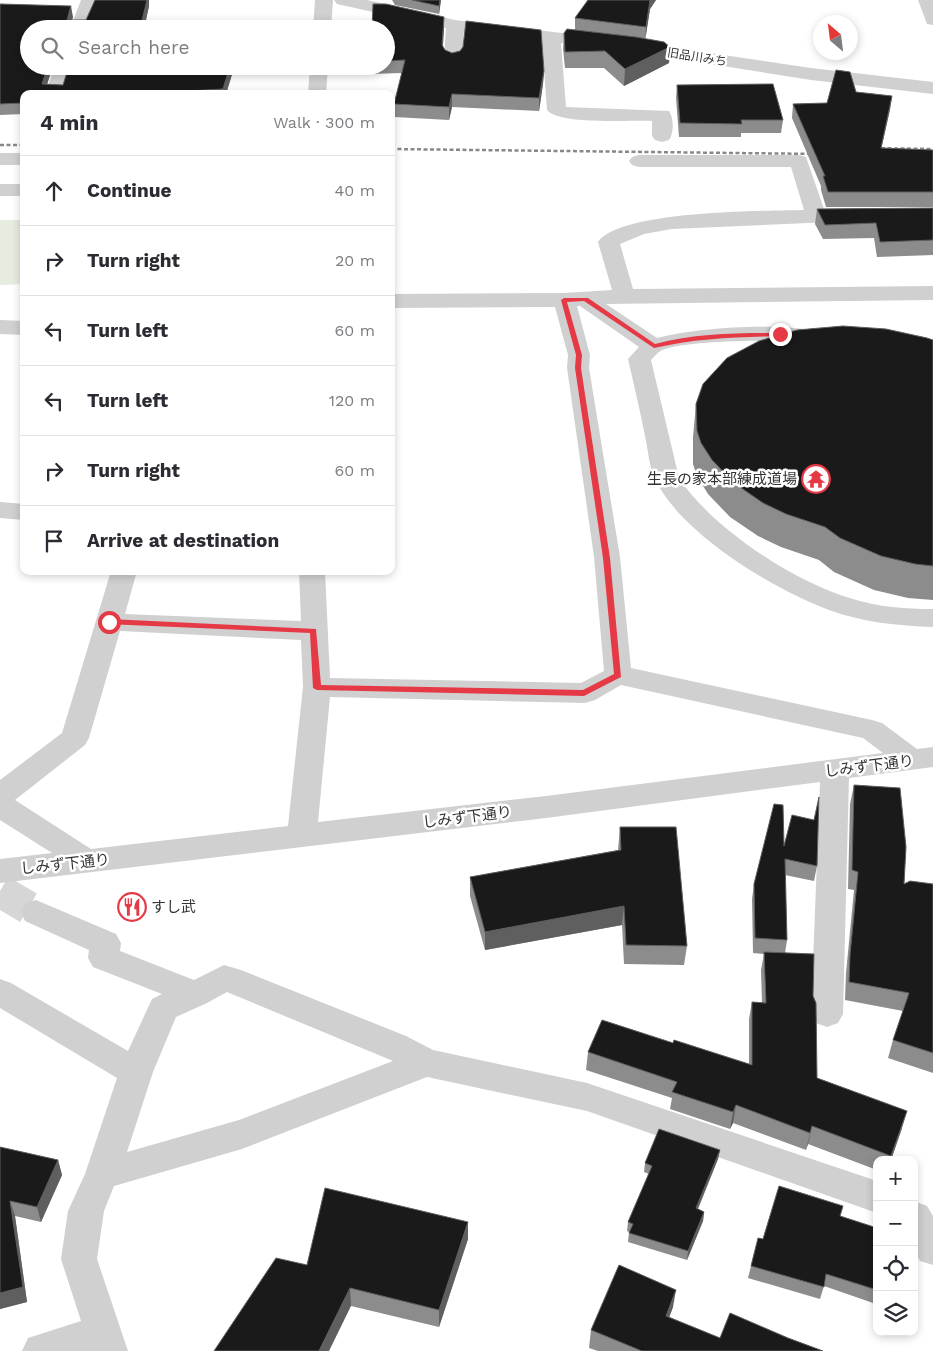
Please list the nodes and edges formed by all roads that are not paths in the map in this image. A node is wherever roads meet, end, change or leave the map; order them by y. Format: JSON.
{"nodes":[{"id":1,"x":90,"y":0,"type":"edge"},
{"id":2,"x":324,"y":0,"type":"edge"},
{"id":3,"x":343,"y":0,"type":"edge"},
{"id":4,"x":927,"y":0,"type":"edge"},
{"id":5,"x":82,"y":20,"type":"edge"},
{"id":6,"x":323,"y":20,"type":"edge"},
{"id":7,"x":933,"y":20,"type":"edge"},
{"id":8,"x":455,"y":25,"type":"junction"},
{"id":9,"x":551,"y":36,"type":"junction"},
{"id":10,"x":453,"y":58,"type":"edge"},
{"id":11,"x":61,"y":75,"type":"edge"},
{"id":12,"x":318,"y":75,"type":"edge"},
{"id":13,"x":933,"y":88,"type":"edge"},
{"id":14,"x":55,"y":90,"type":"edge"},
{"id":15,"x":317,"y":90,"type":"edge"},
{"id":16,"x":662,"y":136,"type":"dead end"},
{"id":17,"x":0,"y":159,"type":"edge"},
{"id":18,"x":20,"y":159,"type":"edge"},
{"id":19,"x":639,"y":161,"type":"dead end"},
{"id":20,"x":0,"y":190,"type":"edge"},
{"id":21,"x":20,"y":190,"type":"edge"},
{"id":22,"x":816,"y":215,"type":"junction"},
{"id":23,"x":875,"y":215,"type":"edge"},
{"id":24,"x":933,"y":293,"type":"edge"},
{"id":25,"x":624,"y":296,"type":"junction"},
{"id":26,"x":395,"y":300,"type":"edge"},
{"id":27,"x":575,"y":300,"type":"junction"},
{"id":28,"x":0,"y":327,"type":"edge"},
{"id":29,"x":20,"y":328,"type":"edge"},
{"id":30,"x":840,"y":340,"type":"edge"},
{"id":31,"x":654,"y":346,"type":"junction"},
{"id":32,"x":0,"y":510,"type":"edge"},
{"id":33,"x":20,"y":512,"type":"edge"},
{"id":34,"x":123,"y":575,"type":"edge"},
{"id":35,"x":312,"y":575,"type":"edge"},
{"id":36,"x":933,"y":618,"type":"edge"},
{"id":37,"x":109,"y":622,"type":"junction"},
{"id":38,"x":314,"y":631,"type":"junction"},
{"id":39,"x":618,"y":675,"type":"junction"},
{"id":40,"x":317,"y":688,"type":"junction"},
{"id":41,"x":922,"y":759,"type":"edge"},
{"id":42,"x":835,"y":770,"type":"junction"},
{"id":43,"x":0,"y":796,"type":"edge"},
{"id":44,"x":0,"y":805,"type":"edge"},
{"id":45,"x":302,"y":836,"type":"junction"},
{"id":46,"x":88,"y":862,"type":"junction"},
{"id":47,"x":0,"y":872,"type":"edge"},
{"id":48,"x":36,"y":912,"type":"tunnel mouth"},
{"id":49,"x":0,"y":992,"type":"edge"},
{"id":50,"x":196,"y":994,"type":"junction"},
{"id":51,"x":827,"y":1014,"type":"dead end"},
{"id":52,"x":426,"y":1063,"type":"junction"},
{"id":53,"x":136,"y":1072,"type":"junction"},
{"id":54,"x":102,"y":1174,"type":"junction"},
{"id":55,"x":873,"y":1196,"type":"edge"},
{"id":56,"x":918,"y":1212,"type":"edge"},
{"id":57,"x":933,"y":1218,"type":"edge"},
{"id":58,"x":918,"y":1224,"type":"edge"},
{"id":59,"x":933,"y":1249,"type":"edge"},
{"id":60,"x":106,"y":1341,"type":"edge"},
{"id":61,"x":41,"y":1351,"type":"edge"}],
"edges":[{"from":1,"to":5,"type":"street"},
{"from":2,"to":6,"type":"street"},
{"from":3,"to":8,"type":"street","name":"旧品川みち"},
{"from":4,"to":7,"type":"street"},
{"from":8,"to":9,"type":"street","name":"旧品川みち"},
{"from":8,"to":10,"type":"street"},
{"from":9,"to":13,"type":"street","name":"旧品川みち"},
{"from":9,"to":16,"type":"street"},
{"from":11,"to":14,"type":"street"},
{"from":12,"to":15,"type":"street"},
{"from":17,"to":18,"type":"street"},
{"from":19,"to":22,"type":"street"},
{"from":20,"to":21,"type":"street"},
{"from":22,"to":23,"type":"street"},
{"from":22,"to":25,"type":"street"},
{"from":24,"to":25,"type":"street"},
{"from":25,"to":27,"type":"street"},
{"from":26,"to":27,"type":"street"},
{"from":27,"to":31,"type":"street"},
{"from":27,"to":39,"type":"street"},
{"from":28,"to":29,"type":"street"},
{"from":30,"to":31,"type":"street"},
{"from":31,"to":36,"type":"street"},
{"from":32,"to":33,"type":"street"},
{"from":34,"to":37,"type":"street"},
{"from":35,"to":38,"type":"street"},
{"from":37,"to":38,"type":"street"},
{"from":37,"to":43,"type":"street"},
{"from":38,"to":40,"type":"street"},
{"from":39,"to":40,"type":"street"},
{"from":39,"to":41,"type":"street"},
{"from":40,"to":45,"type":"street"},
{"from":41,"to":42,"type":"street","name":"しみず下通り"},
{"from":42,"to":45,"type":"street","name":"しみず下通り"},
{"from":42,"to":51,"type":"street"},
{"from":44,"to":46,"type":"street"},
{"from":45,"to":46,"type":"street","name":"しみず下通り"},
{"from":46,"to":47,"type":"street","name":"しみず下通り"},
{"from":48,"to":50,"type":"street"},
{"from":49,"to":53,"type":"street"},
{"from":50,"to":52,"type":"street"},
{"from":50,"to":53,"type":"street"},
{"from":52,"to":54,"type":"street"},
{"from":52,"to":55,"type":"street"},
{"from":53,"to":54,"type":"street"},
{"from":54,"to":60,"type":"street"},
{"from":56,"to":57,"type":"street"},
{"from":58,"to":59,"type":"street"},
{"from":60,"to":61,"type":"street"}]}
